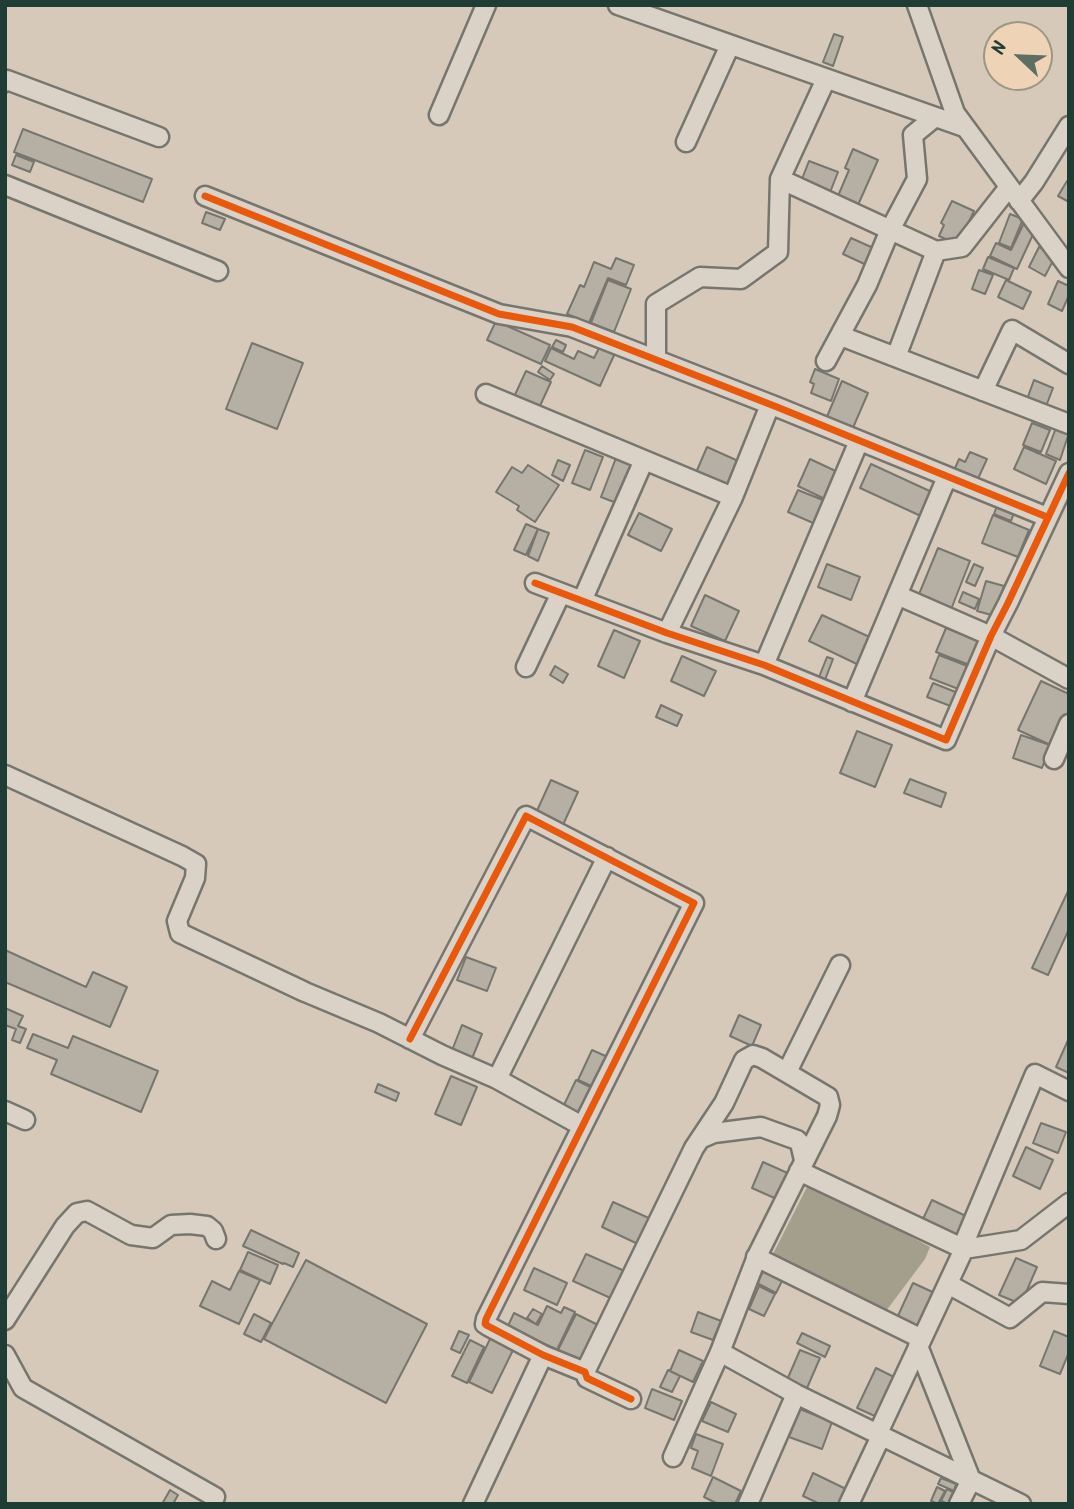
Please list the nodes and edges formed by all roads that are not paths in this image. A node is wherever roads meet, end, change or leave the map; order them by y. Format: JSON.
{"nodes":[{"id":1,"x":486,"y":5,"type":"edge"},
{"id":2,"x":618,"y":5,"type":"edge"},
{"id":3,"x":916,"y":6,"type":"edge"},
{"id":4,"x":730,"y":45,"type":"junction"},
{"id":5,"x":826,"y":79,"type":"junction"},
{"id":6,"x":5,"y":82,"type":"edge"},
{"id":7,"x":439,"y":115,"type":"dead end"},
{"id":8,"x":935,"y":117,"type":"junction"},
{"id":9,"x":1069,"y":126,"type":"edge"},
{"id":10,"x":964,"y":127,"type":"junction"},
{"id":11,"x":159,"y":137,"type":"dead end"},
{"id":12,"x":686,"y":142,"type":"dead end"},
{"id":13,"x":780,"y":179,"type":"junction"},
{"id":14,"x":5,"y":185,"type":"edge"},
{"id":15,"x":1014,"y":194,"type":"junction"},
{"id":16,"x":205,"y":196,"type":"dead end"},
{"id":17,"x":890,"y":230,"type":"junction"},
{"id":18,"x":936,"y":251,"type":"junction"},
{"id":19,"x":1069,"y":268,"type":"edge"},
{"id":20,"x":218,"y":271,"type":"dead end"},
{"id":21,"x":841,"y":336,"type":"junction"},
{"id":22,"x":896,"y":357,"type":"junction"},
{"id":23,"x":656,"y":360,"type":"junction"},
{"id":24,"x":826,"y":362,"type":"dead end"},
{"id":25,"x":1069,"y":364,"type":"edge"},
{"id":26,"x":983,"y":391,"type":"junction"},
{"id":27,"x":486,"y":394,"type":"dead end"},
{"id":28,"x":770,"y":405,"type":"junction"},
{"id":29,"x":1069,"y":424,"type":"edge"},
{"id":30,"x":859,"y":441,"type":"junction"},
{"id":31,"x":644,"y":460,"type":"junction"},
{"id":32,"x":947,"y":477,"type":"junction"},
{"id":33,"x":1066,"y":486,"type":"edge"},
{"id":34,"x":733,"y":497,"type":"junction"},
{"id":35,"x":1047,"y":517,"type":"junction"},
{"id":36,"x":535,"y":583,"type":"dead end"},
{"id":37,"x":561,"y":593,"type":"junction"},
{"id":38,"x":897,"y":595,"type":"junction"},
{"id":39,"x":583,"y":601,"type":"junction"},
{"id":40,"x":667,"y":633,"type":"junction"},
{"id":41,"x":991,"y":636,"type":"junction"},
{"id":42,"x":764,"y":665,"type":"junction"},
{"id":43,"x":526,"y":667,"type":"dead end"},
{"id":44,"x":1069,"y":679,"type":"edge"},
{"id":45,"x":852,"y":702,"type":"junction"},
{"id":46,"x":1069,"y":724,"type":"edge"},
{"id":47,"x":1054,"y":759,"type":"dead end"},
{"id":48,"x":5,"y":775,"type":"edge"},
{"id":49,"x":607,"y":857,"type":"junction"},
{"id":50,"x":841,"y":965,"type":"dead end"},
{"id":51,"x":410,"y":1039,"type":"junction"},
{"id":52,"x":787,"y":1072,"type":"junction"},
{"id":53,"x":497,"y":1079,"type":"junction"},
{"id":54,"x":1069,"y":1091,"type":"edge"},
{"id":55,"x":5,"y":1111,"type":"edge"},
{"id":56,"x":25,"y":1120,"type":"dead end"},
{"id":57,"x":582,"y":1126,"type":"junction"},
{"id":58,"x":700,"y":1139,"type":"junction"},
{"id":59,"x":802,"y":1165,"type":"junction"},
{"id":60,"x":1069,"y":1203,"type":"edge"},
{"id":61,"x":216,"y":1239,"type":"dead end"},
{"id":62,"x":963,"y":1248,"type":"junction"},
{"id":63,"x":757,"y":1257,"type":"junction"},
{"id":64,"x":948,"y":1284,"type":"junction"},
{"id":65,"x":1069,"y":1294,"type":"edge"},
{"id":66,"x":5,"y":1320,"type":"edge"},
{"id":67,"x":920,"y":1342,"type":"junction"},
{"id":68,"x":720,"y":1352,"type":"junction"},
{"id":69,"x":5,"y":1355,"type":"edge"},
{"id":70,"x":543,"y":1356,"type":"junction"},
{"id":71,"x":585,"y":1371,"type":"junction"},
{"id":72,"x":796,"y":1395,"type":"junction"},
{"id":73,"x":631,"y":1399,"type":"dead end"},
{"id":74,"x":879,"y":1434,"type":"junction"},
{"id":75,"x":673,"y":1457,"type":"dead end"},
{"id":76,"x":971,"y":1479,"type":"junction"},
{"id":77,"x":215,"y":1497,"type":"dead end"},
{"id":78,"x":473,"y":1504,"type":"edge"},
{"id":79,"x":748,"y":1504,"type":"edge"},
{"id":80,"x":849,"y":1504,"type":"edge"},
{"id":81,"x":959,"y":1504,"type":"edge"},
{"id":82,"x":1021,"y":1504,"type":"edge"}],
"edges":[{"from":1,"to":7,"type":"street"},
{"from":2,"to":4,"type":"street"},
{"from":3,"to":10,"type":"street"},
{"from":4,"to":5,"type":"street"},
{"from":4,"to":12,"type":"street"},
{"from":5,"to":8,"type":"street"},
{"from":5,"to":13,"type":"street"},
{"from":6,"to":11,"type":"street"},
{"from":8,"to":10,"type":"street"},
{"from":8,"to":17,"type":"street"},
{"from":9,"to":15,"type":"street"},
{"from":10,"to":15,"type":"street"},
{"from":13,"to":17,"type":"street"},
{"from":13,"to":23,"type":"street"},
{"from":14,"to":20,"type":"street"},
{"from":15,"to":18,"type":"street"},
{"from":15,"to":19,"type":"street"},
{"from":16,"to":23,"type":"street"},
{"from":17,"to":18,"type":"street"},
{"from":17,"to":21,"type":"street"},
{"from":18,"to":22,"type":"street"},
{"from":21,"to":22,"type":"street"},
{"from":21,"to":24,"type":"street"},
{"from":22,"to":26,"type":"street"},
{"from":23,"to":28,"type":"street"},
{"from":25,"to":26,"type":"street"},
{"from":26,"to":29,"type":"street"},
{"from":27,"to":31,"type":"street"},
{"from":28,"to":30,"type":"street"},
{"from":28,"to":34,"type":"street"},
{"from":30,"to":32,"type":"street"},
{"from":30,"to":42,"type":"street"},
{"from":31,"to":34,"type":"street"},
{"from":31,"to":39,"type":"street"},
{"from":32,"to":35,"type":"street"},
{"from":32,"to":38,"type":"street"},
{"from":33,"to":35,"type":"street"},
{"from":34,"to":40,"type":"street"},
{"from":35,"to":41,"type":"street"},
{"from":36,"to":37,"type":"street"},
{"from":37,"to":39,"type":"street"},
{"from":37,"to":43,"type":"street"},
{"from":38,"to":41,"type":"street"},
{"from":38,"to":45,"type":"street"},
{"from":39,"to":40,"type":"street"},
{"from":40,"to":42,"type":"street"},
{"from":41,"to":44,"type":"street"},
{"from":41,"to":45,"type":"street"},
{"from":42,"to":45,"type":"street"},
{"from":46,"to":47,"type":"street"},
{"from":48,"to":51,"type":"street"},
{"from":49,"to":51,"type":"street"},
{"from":49,"to":53,"type":"street"},
{"from":49,"to":57,"type":"street"},
{"from":50,"to":52,"type":"street"},
{"from":51,"to":53,"type":"street"},
{"from":52,"to":58,"type":"street"},
{"from":52,"to":59,"type":"street"},
{"from":53,"to":57,"type":"street"},
{"from":54,"to":62,"type":"street"},
{"from":55,"to":56,"type":"street"},
{"from":57,"to":70,"type":"street"},
{"from":58,"to":59,"type":"street"},
{"from":58,"to":71,"type":"street"},
{"from":59,"to":62,"type":"street"},
{"from":59,"to":63,"type":"street"},
{"from":60,"to":62,"type":"street"},
{"from":61,"to":66,"type":"street"},
{"from":62,"to":64,"type":"street"},
{"from":63,"to":67,"type":"street"},
{"from":63,"to":68,"type":"street"},
{"from":64,"to":65,"type":"street"},
{"from":64,"to":67,"type":"street"},
{"from":67,"to":74,"type":"street"},
{"from":67,"to":76,"type":"street"},
{"from":68,"to":72,"type":"street"},
{"from":68,"to":75,"type":"street"},
{"from":69,"to":77,"type":"street"},
{"from":70,"to":71,"type":"street"},
{"from":70,"to":78,"type":"street"},
{"from":71,"to":73,"type":"street"},
{"from":72,"to":74,"type":"street"},
{"from":72,"to":79,"type":"street"},
{"from":74,"to":76,"type":"street"},
{"from":74,"to":80,"type":"street"},
{"from":76,"to":81,"type":"street"},
{"from":76,"to":82,"type":"street"}]}
